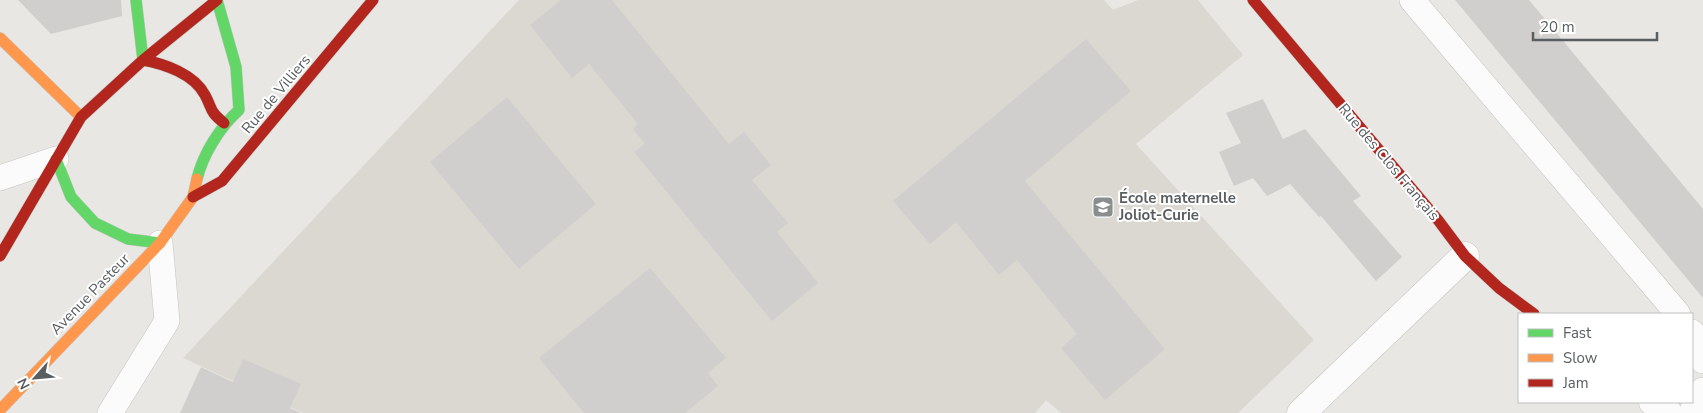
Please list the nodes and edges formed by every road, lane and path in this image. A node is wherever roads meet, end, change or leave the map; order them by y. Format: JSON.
{"nodes":[{"id":1,"x":136,"y":0,"type":"edge"},
{"id":2,"x":217,"y":0,"type":"edge"},
{"id":3,"x":373,"y":0,"type":"edge"},
{"id":4,"x":1253,"y":0,"type":"edge"},
{"id":5,"x":1412,"y":0,"type":"edge"},
{"id":6,"x":0,"y":38,"type":"edge"},
{"id":7,"x":143,"y":60,"type":"junction"},
{"id":8,"x":81,"y":116,"type":"junction"},
{"id":9,"x":224,"y":123,"type":"junction"},
{"id":10,"x":56,"y":159,"type":"junction"},
{"id":11,"x":0,"y":178,"type":"edge"},
{"id":12,"x":193,"y":197,"type":"junction"},
{"id":13,"x":160,"y":243,"type":"junction"},
{"id":14,"x":0,"y":256,"type":"edge"},
{"id":15,"x":1465,"y":256,"type":"junction"},
{"id":16,"x":1533,"y":313,"type":"edge"},
{"id":17,"x":1677,"y":313,"type":"edge"},
{"id":18,"x":1693,"y":333,"type":"edge"},
{"id":19,"x":1703,"y":362,"type":"edge"},
{"id":20,"x":1703,"y":390,"type":"edge"},
{"id":21,"x":1654,"y":403,"type":"edge"},
{"id":22,"x":0,"y":410,"type":"edge"},
{"id":23,"x":110,"y":413,"type":"edge"},
{"id":24,"x":1301,"y":413,"type":"edge"},
{"id":25,"x":1668,"y":413,"type":"edge"},
{"id":26,"x":1692,"y":413,"type":"edge"}],
"edges":[{"from":1,"to":7,"type":"main road"},
{"from":2,"to":7,"type":"main road","name":"Avenue Pasteur"},
{"from":2,"to":9,"type":"main road","name":"Avenue Pasteur"},
{"from":3,"to":12,"type":"main road","name":"Rue de Villiers"},
{"from":4,"to":15,"type":"main road","name":"Rue des Clos Français"},
{"from":5,"to":17,"type":"lane"},
{"from":6,"to":8,"type":"main road"},
{"from":7,"to":8,"type":"main road","name":"Avenue Pasteur"},
{"from":7,"to":9,"type":"main road"},
{"from":8,"to":10,"type":"main road","name":"Avenue Pasteur"},
{"from":9,"to":12,"type":"main road","name":"Avenue Pasteur"},
{"from":10,"to":11,"type":"lane"},
{"from":10,"to":13,"type":"main road","name":"Avenue Pasteur"},
{"from":10,"to":14,"type":"main road","name":"Avenue Pasteur"},
{"from":12,"to":13,"type":"main road","name":"Avenue Pasteur"},
{"from":13,"to":22,"type":"main road","name":"Avenue Pasteur"},
{"from":13,"to":23,"type":"lane"},
{"from":15,"to":16,"type":"main road","name":"Rue des Clos Français"},
{"from":15,"to":24,"type":"street"},
{"from":18,"to":19,"type":"lane"},
{"from":20,"to":26,"type":"lane"},
{"from":21,"to":25,"type":"street"}]}
